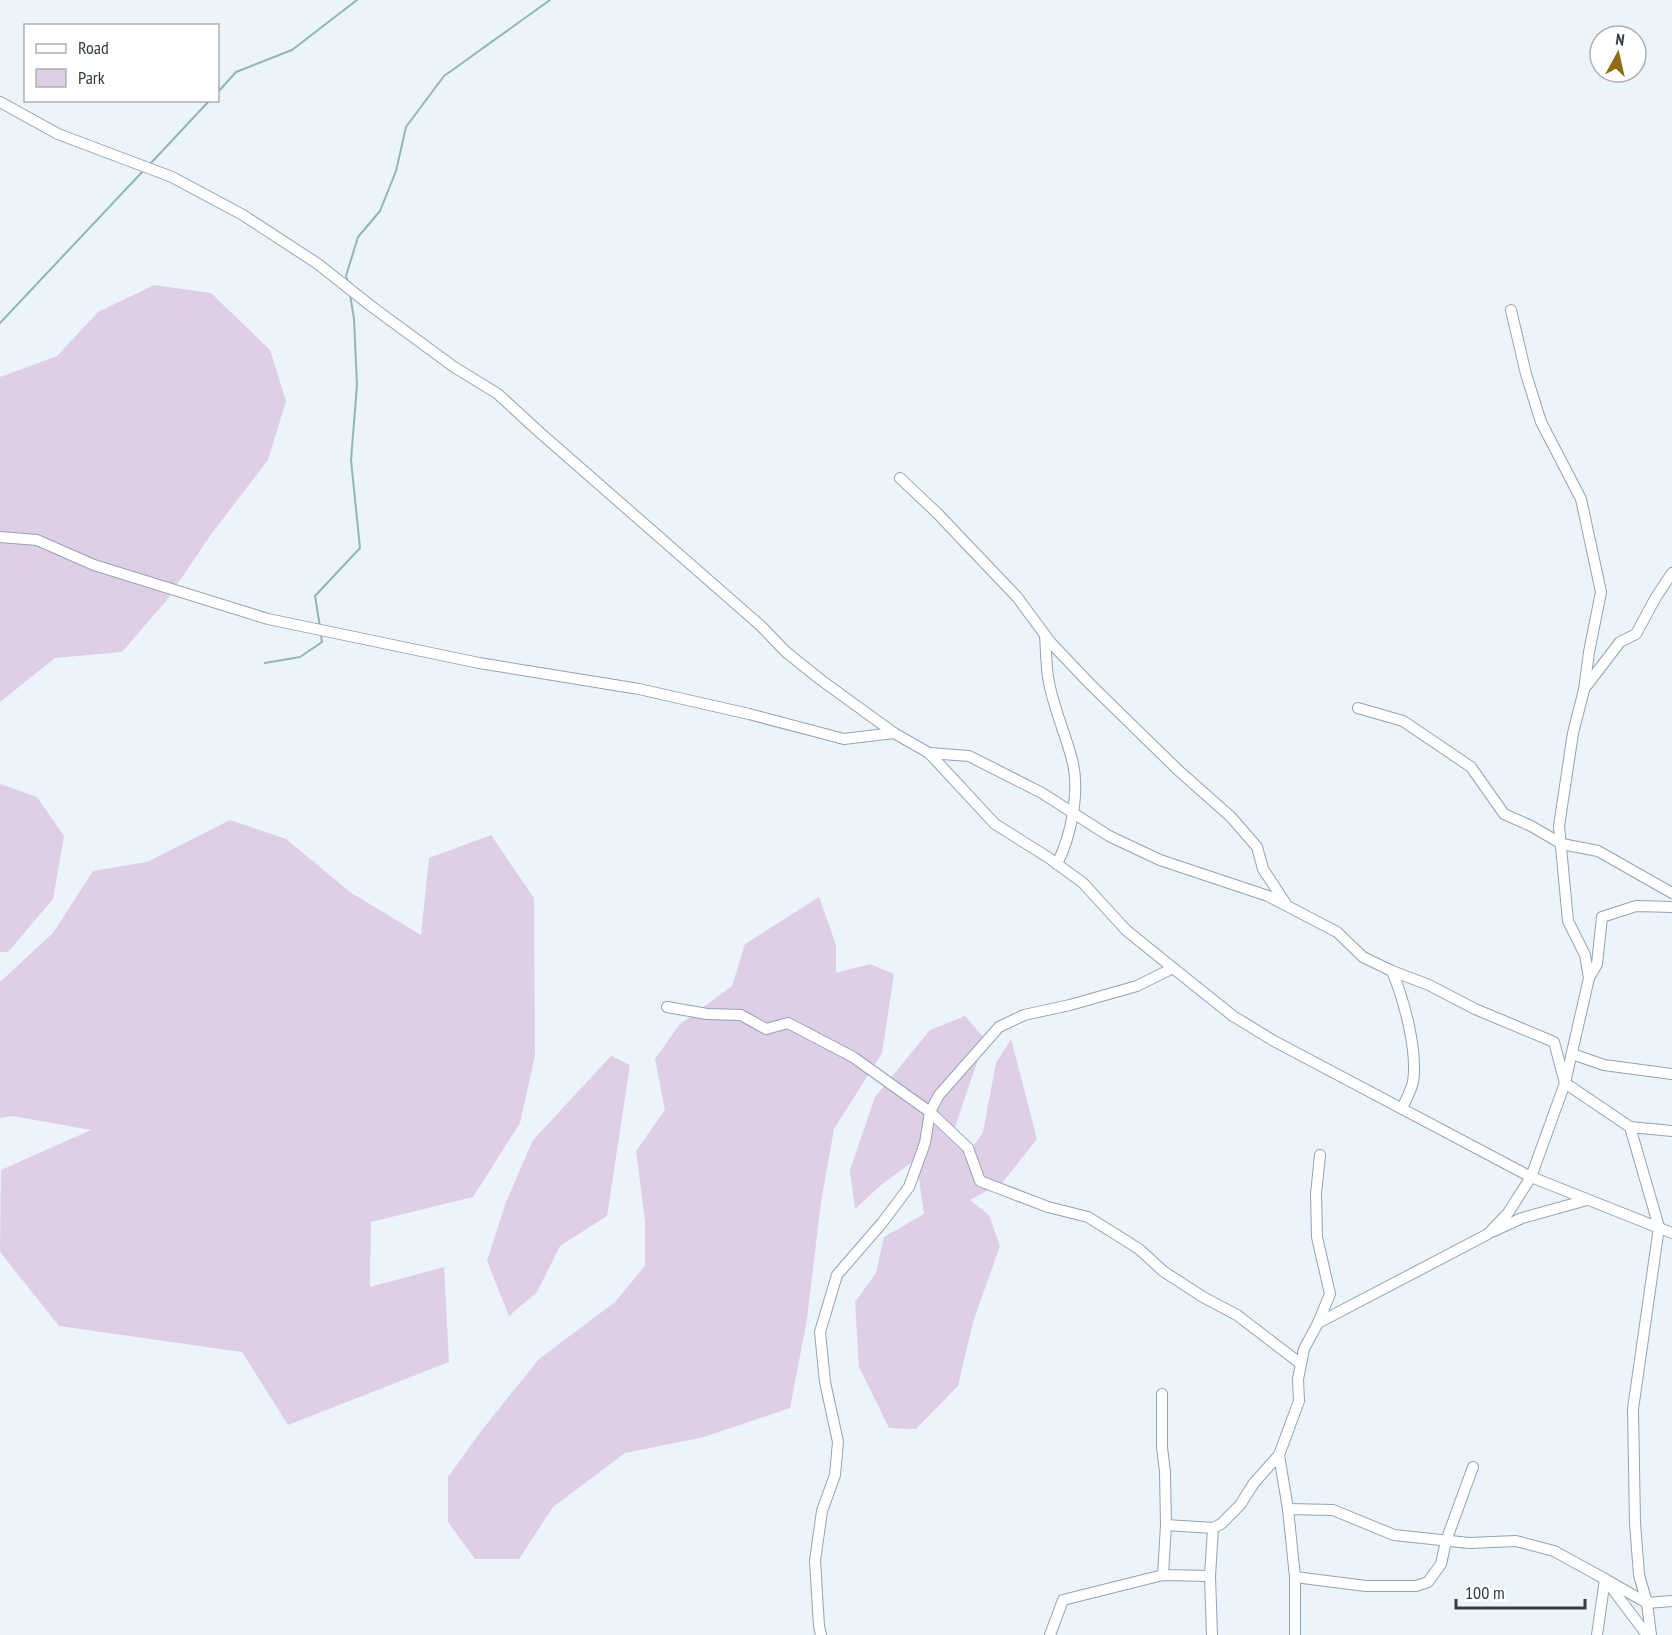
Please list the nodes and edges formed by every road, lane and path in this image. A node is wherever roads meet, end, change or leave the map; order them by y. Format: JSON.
{"nodes":[{"id":1,"x":0,"y":102,"type":"edge"},
{"id":2,"x":1512,"y":310,"type":"dead end"},
{"id":3,"x":900,"y":478,"type":"dead end"},
{"id":4,"x":0,"y":537,"type":"edge"},
{"id":5,"x":1672,"y":573,"type":"edge"},
{"id":6,"x":1045,"y":635,"type":"junction"},
{"id":7,"x":1584,"y":690,"type":"junction"},
{"id":8,"x":1358,"y":708,"type":"dead end"},
{"id":9,"x":894,"y":733,"type":"junction"},
{"id":10,"x":929,"y":753,"type":"junction"},
{"id":11,"x":1073,"y":812,"type":"junction"},
{"id":12,"x":1562,"y":844,"type":"junction"},
{"id":13,"x":1057,"y":864,"type":"junction"},
{"id":14,"x":1672,"y":893,"type":"edge"},
{"id":15,"x":1287,"y":906,"type":"junction"},
{"id":16,"x":1672,"y":907,"type":"edge"},
{"id":17,"x":1173,"y":968,"type":"junction"},
{"id":18,"x":1392,"y":971,"type":"junction"},
{"id":19,"x":1589,"y":978,"type":"junction"},
{"id":20,"x":667,"y":1007,"type":"dead end"},
{"id":21,"x":1572,"y":1054,"type":"junction"},
{"id":22,"x":1672,"y":1074,"type":"edge"},
{"id":23,"x":1565,"y":1083,"type":"junction"},
{"id":24,"x":1402,"y":1109,"type":"junction"},
{"id":25,"x":930,"y":1112,"type":"junction"},
{"id":26,"x":1630,"y":1127,"type":"junction"},
{"id":27,"x":1672,"y":1131,"type":"edge"},
{"id":28,"x":1320,"y":1155,"type":"dead end"},
{"id":29,"x":1532,"y":1178,"type":"junction"},
{"id":30,"x":1587,"y":1200,"type":"junction"},
{"id":31,"x":1659,"y":1227,"type":"junction"},
{"id":32,"x":1672,"y":1233,"type":"edge"},
{"id":33,"x":1488,"y":1234,"type":"junction"},
{"id":34,"x":1318,"y":1323,"type":"junction"},
{"id":35,"x":1301,"y":1364,"type":"junction"},
{"id":36,"x":1162,"y":1394,"type":"dead end"},
{"id":37,"x":1279,"y":1455,"type":"junction"},
{"id":38,"x":1473,"y":1467,"type":"dead end"},
{"id":39,"x":1288,"y":1509,"type":"junction"},
{"id":40,"x":1166,"y":1525,"type":"junction"},
{"id":41,"x":1213,"y":1528,"type":"junction"},
{"id":42,"x":1446,"y":1541,"type":"junction"},
{"id":43,"x":1163,"y":1575,"type":"junction"},
{"id":44,"x":1210,"y":1576,"type":"junction"},
{"id":45,"x":1295,"y":1577,"type":"junction"},
{"id":46,"x":1605,"y":1579,"type":"junction"},
{"id":47,"x":1672,"y":1601,"type":"edge"},
{"id":48,"x":1647,"y":1603,"type":"junction"},
{"id":49,"x":821,"y":1635,"type":"edge"},
{"id":50,"x":1050,"y":1635,"type":"edge"},
{"id":51,"x":1212,"y":1635,"type":"edge"},
{"id":52,"x":1295,"y":1635,"type":"edge"},
{"id":53,"x":1597,"y":1635,"type":"edge"},
{"id":54,"x":1649,"y":1635,"type":"edge"}],
"edges":[{"from":1,"to":9,"type":"street"},
{"from":2,"to":7,"type":"street"},
{"from":3,"to":6,"type":"street"},
{"from":4,"to":9,"type":"street"},
{"from":5,"to":7,"type":"street"},
{"from":6,"to":11,"type":"street"},
{"from":6,"to":15,"type":"street"},
{"from":7,"to":12,"type":"street"},
{"from":8,"to":12,"type":"street"},
{"from":9,"to":10,"type":"street"},
{"from":10,"to":11,"type":"street"},
{"from":10,"to":13,"type":"street"},
{"from":11,"to":13,"type":"street"},
{"from":11,"to":15,"type":"street"},
{"from":12,"to":14,"type":"street"},
{"from":12,"to":19,"type":"street"},
{"from":13,"to":17,"type":"street"},
{"from":15,"to":18,"type":"street"},
{"from":16,"to":19,"type":"street"},
{"from":17,"to":24,"type":"street"},
{"from":17,"to":25,"type":"street"},
{"from":18,"to":23,"type":"street"},
{"from":18,"to":24,"type":"street"},
{"from":19,"to":21,"type":"street"},
{"from":20,"to":25,"type":"street"},
{"from":21,"to":22,"type":"street"},
{"from":21,"to":23,"type":"street"},
{"from":23,"to":26,"type":"street"},
{"from":23,"to":29,"type":"street"},
{"from":24,"to":29,"type":"street"},
{"from":25,"to":35,"type":"street"},
{"from":25,"to":49,"type":"street"},
{"from":26,"to":27,"type":"street"},
{"from":26,"to":31,"type":"street"},
{"from":28,"to":34,"type":"street"},
{"from":29,"to":30,"type":"street"},
{"from":29,"to":33,"type":"street"},
{"from":30,"to":31,"type":"street"},
{"from":30,"to":33,"type":"street"},
{"from":31,"to":32,"type":"street"},
{"from":31,"to":48,"type":"street"},
{"from":33,"to":34,"type":"street"},
{"from":34,"to":35,"type":"street"},
{"from":35,"to":37,"type":"street"},
{"from":36,"to":40,"type":"street"},
{"from":37,"to":39,"type":"street"},
{"from":37,"to":41,"type":"street"},
{"from":38,"to":42,"type":"street"},
{"from":39,"to":42,"type":"street"},
{"from":39,"to":45,"type":"street"},
{"from":40,"to":41,"type":"street"},
{"from":40,"to":43,"type":"street"},
{"from":41,"to":44,"type":"street"},
{"from":42,"to":45,"type":"street"},
{"from":42,"to":46,"type":"street"},
{"from":43,"to":44,"type":"street"},
{"from":43,"to":50,"type":"street"},
{"from":44,"to":51,"type":"street"},
{"from":45,"to":52,"type":"street"},
{"from":46,"to":48,"type":"street"},
{"from":46,"to":53,"type":"street"},
{"from":46,"to":54,"type":"street"},
{"from":47,"to":48,"type":"street"},
{"from":48,"to":54,"type":"street"}]}
